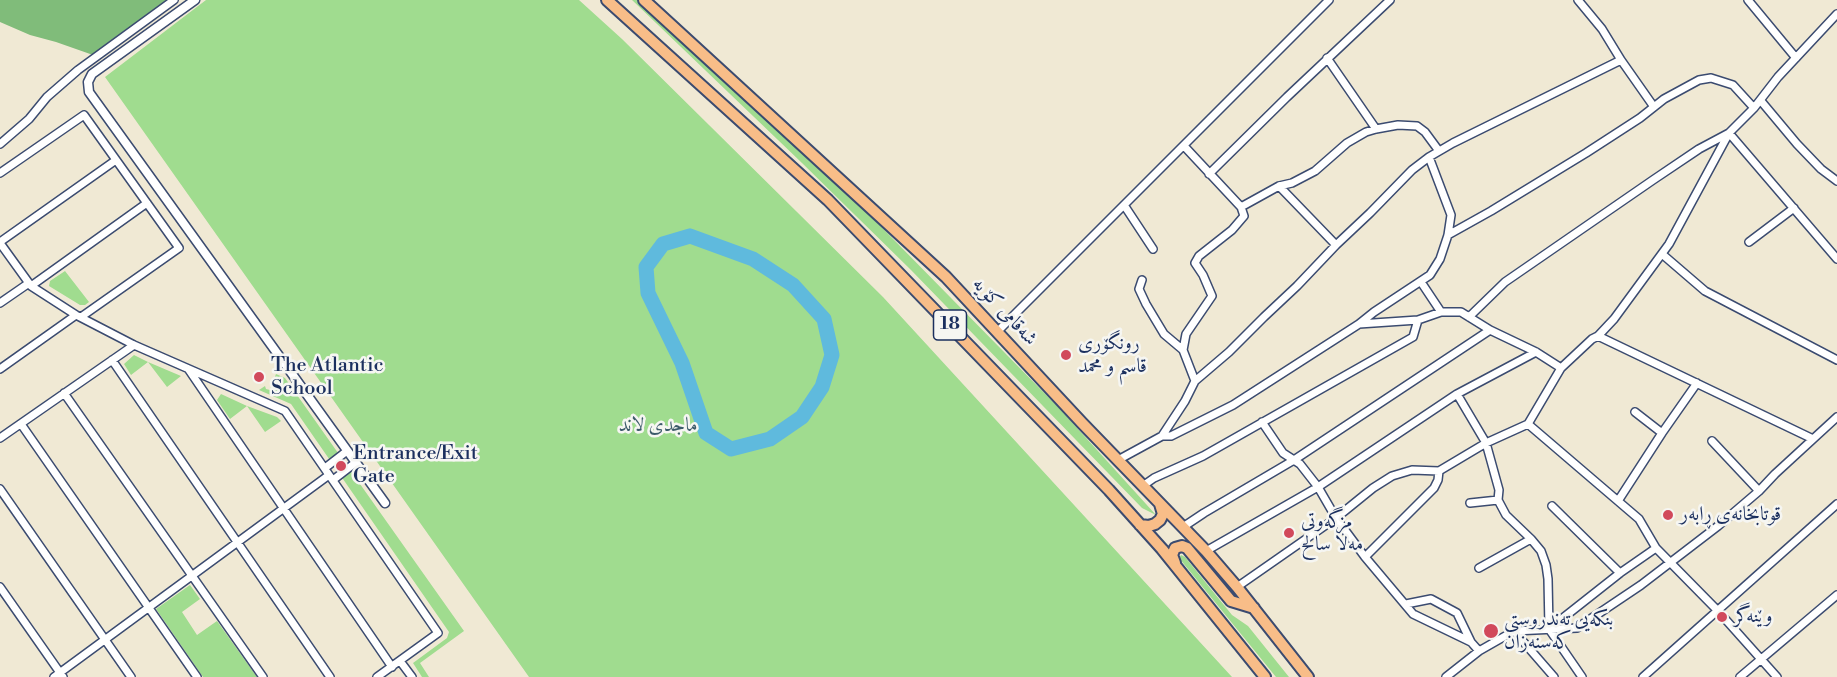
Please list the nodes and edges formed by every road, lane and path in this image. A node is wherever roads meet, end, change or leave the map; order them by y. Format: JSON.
{"nodes":[{"id":1,"x":174,"y":0,"type":"edge"},
{"id":2,"x":195,"y":0,"type":"edge"},
{"id":3,"x":607,"y":0,"type":"edge"},
{"id":4,"x":644,"y":0,"type":"edge"},
{"id":5,"x":1329,"y":0,"type":"edge"},
{"id":6,"x":1390,"y":0,"type":"edge"},
{"id":7,"x":1578,"y":0,"type":"edge"},
{"id":8,"x":1748,"y":0,"type":"edge"},
{"id":9,"x":1837,"y":14,"type":"edge"},
{"id":10,"x":1328,"y":58,"type":"junction"},
{"id":11,"x":1797,"y":58,"type":"junction"},
{"id":12,"x":1621,"y":60,"type":"junction"},
{"id":13,"x":1761,"y":100,"type":"junction"},
{"id":14,"x":1654,"y":107,"type":"junction"},
{"id":15,"x":1754,"y":108,"type":"junction"},
{"id":16,"x":1376,"y":129,"type":"junction"},
{"id":17,"x":1729,"y":133,"type":"junction"},
{"id":18,"x":0,"y":144,"type":"edge"},
{"id":19,"x":1184,"y":146,"type":"junction"},
{"id":20,"x":1439,"y":151,"type":"junction"},
{"id":21,"x":1429,"y":157,"type":"junction"},
{"id":22,"x":116,"y":160,"type":"junction"},
{"id":23,"x":0,"y":173,"type":"edge"},
{"id":24,"x":1209,"y":174,"type":"junction"},
{"id":25,"x":1837,"y":181,"type":"edge"},
{"id":26,"x":1279,"y":186,"type":"junction"},
{"id":27,"x":147,"y":203,"type":"junction"},
{"id":28,"x":1124,"y":205,"type":"junction"},
{"id":29,"x":1241,"y":207,"type":"junction"},
{"id":30,"x":1794,"y":208,"type":"junction"},
{"id":31,"x":1448,"y":235,"type":"junction"},
{"id":32,"x":0,"y":242,"type":"edge"},
{"id":33,"x":1749,"y":242,"type":"dead end"},
{"id":34,"x":1336,"y":245,"type":"junction"},
{"id":35,"x":1153,"y":249,"type":"dead end"},
{"id":36,"x":1662,"y":254,"type":"junction"},
{"id":37,"x":1837,"y":259,"type":"edge"},
{"id":38,"x":1142,"y":280,"type":"dead end"},
{"id":39,"x":1421,"y":282,"type":"junction"},
{"id":40,"x":30,"y":285,"type":"junction"},
{"id":41,"x":0,"y":303,"type":"edge"},
{"id":42,"x":1441,"y":312,"type":"junction"},
{"id":43,"x":78,"y":316,"type":"junction"},
{"id":44,"x":1469,"y":317,"type":"junction"},
{"id":45,"x":1418,"y":320,"type":"junction"},
{"id":46,"x":1359,"y":324,"type":"junction"},
{"id":47,"x":1490,"y":330,"type":"junction"},
{"id":48,"x":997,"y":332,"type":"junction"},
{"id":49,"x":1598,"y":336,"type":"junction"},
{"id":50,"x":134,"y":345,"type":"junction"},
{"id":51,"x":1183,"y":350,"type":"junction"},
{"id":52,"x":1536,"y":352,"type":"junction"},
{"id":53,"x":112,"y":360,"type":"junction"},
{"id":54,"x":1837,"y":360,"type":"edge"},
{"id":55,"x":1561,"y":368,"type":"junction"},
{"id":56,"x":0,"y":369,"type":"edge"},
{"id":57,"x":189,"y":370,"type":"junction"},
{"id":58,"x":1195,"y":381,"type":"junction"},
{"id":59,"x":1697,"y":383,"type":"junction"},
{"id":60,"x":64,"y":393,"type":"junction"},
{"id":61,"x":1457,"y":394,"type":"junction"},
{"id":62,"x":1635,"y":411,"type":"dead end"},
{"id":63,"x":1837,"y":417,"type":"edge"},
{"id":64,"x":1262,"y":422,"type":"junction"},
{"id":65,"x":21,"y":424,"type":"junction"},
{"id":66,"x":1528,"y":424,"type":"junction"},
{"id":67,"x":1662,"y":433,"type":"junction"},
{"id":68,"x":1162,"y":436,"type":"junction"},
{"id":69,"x":0,"y":438,"type":"edge"},
{"id":70,"x":1813,"y":439,"type":"junction"},
{"id":71,"x":1712,"y":441,"type":"dead end"},
{"id":72,"x":1486,"y":443,"type":"junction"},
{"id":73,"x":347,"y":451,"type":"junction"},
{"id":74,"x":1118,"y":460,"type":"junction"},
{"id":75,"x":1294,"y":460,"type":"junction"},
{"id":76,"x":355,"y":463,"type":"junction"},
{"id":77,"x":325,"y":468,"type":"junction"},
{"id":78,"x":1439,"y":471,"type":"junction"},
{"id":79,"x":331,"y":478,"type":"junction"},
{"id":80,"x":1144,"y":485,"type":"junction"},
{"id":81,"x":1318,"y":488,"type":"junction"},
{"id":82,"x":0,"y":489,"type":"edge"},
{"id":83,"x":1759,"y":491,"type":"junction"},
{"id":84,"x":1498,"y":500,"type":"junction"},
{"id":85,"x":1618,"y":501,"type":"junction"},
{"id":86,"x":1160,"y":502,"type":"junction"},
{"id":87,"x":385,"y":503,"type":"dead end"},
{"id":88,"x":1470,"y":503,"type":"dead end"},
{"id":89,"x":1837,"y":504,"type":"edge"},
{"id":90,"x":1552,"y":506,"type":"dead end"},
{"id":91,"x":284,"y":508,"type":"junction"},
{"id":92,"x":1336,"y":518,"type":"junction"},
{"id":93,"x":1140,"y":525,"type":"junction"},
{"id":94,"x":1183,"y":527,"type":"junction"},
{"id":95,"x":1531,"y":539,"type":"junction"},
{"id":96,"x":237,"y":543,"type":"junction"},
{"id":97,"x":1656,"y":548,"type":"junction"},
{"id":98,"x":1206,"y":551,"type":"junction"},
{"id":99,"x":1365,"y":557,"type":"junction"},
{"id":100,"x":1670,"y":562,"type":"junction"},
{"id":101,"x":1479,"y":568,"type":"dead end"},
{"id":102,"x":1178,"y":569,"type":"junction"},
{"id":103,"x":1620,"y":573,"type":"junction"},
{"id":104,"x":192,"y":576,"type":"junction"},
{"id":105,"x":0,"y":587,"type":"edge"},
{"id":106,"x":1237,"y":587,"type":"junction"},
{"id":107,"x":1837,"y":595,"type":"edge"},
{"id":108,"x":1406,"y":604,"type":"junction"},
{"id":109,"x":149,"y":608,"type":"junction"},
{"id":110,"x":1254,"y":608,"type":"junction"},
{"id":111,"x":1718,"y":611,"type":"junction"},
{"id":112,"x":1549,"y":629,"type":"junction"},
{"id":113,"x":1514,"y":631,"type":"junction"},
{"id":114,"x":105,"y":640,"type":"junction"},
{"id":115,"x":1471,"y":642,"type":"junction"},
{"id":116,"x":1479,"y":651,"type":"junction"},
{"id":117,"x":1760,"y":658,"type":"junction"},
{"id":118,"x":400,"y":661,"type":"junction"},
{"id":119,"x":392,"y":667,"type":"junction"},
{"id":120,"x":59,"y":676,"type":"edge"},
{"id":121,"x":131,"y":677,"type":"edge"},
{"id":122,"x":197,"y":677,"type":"edge"},
{"id":123,"x":263,"y":677,"type":"edge"},
{"id":124,"x":330,"y":677,"type":"edge"},
{"id":125,"x":377,"y":677,"type":"edge"},
{"id":126,"x":412,"y":677,"type":"edge"},
{"id":127,"x":1265,"y":677,"type":"edge"},
{"id":128,"x":1308,"y":677,"type":"edge"},
{"id":129,"x":1446,"y":677,"type":"edge"},
{"id":130,"x":1554,"y":677,"type":"edge"},
{"id":131,"x":1582,"y":677,"type":"edge"},
{"id":132,"x":1643,"y":677,"type":"edge"},
{"id":133,"x":1740,"y":677,"type":"edge"},
{"id":134,"x":1777,"y":677,"type":"edge"}],
"edges":[{"from":1,"to":18,"type":"street"},
{"from":2,"to":73,"type":"street"},
{"from":3,"to":93,"type":"highway","number":"18"},
{"from":4,"to":48,"type":"highway","name":"شەقامی کۆیە","number":"18"},
{"from":5,"to":19,"type":"street"},
{"from":6,"to":10,"type":"street"},
{"from":7,"to":12,"type":"street"},
{"from":8,"to":11,"type":"street"},
{"from":9,"to":11,"type":"street"},
{"from":10,"to":16,"type":"street"},
{"from":10,"to":24,"type":"street"},
{"from":11,"to":13,"type":"street"},
{"from":12,"to":14,"type":"street"},
{"from":12,"to":20,"type":"street"},
{"from":13,"to":15,"type":"street"},
{"from":13,"to":25,"type":"street"},
{"from":14,"to":15,"type":"street"},
{"from":14,"to":31,"type":"street"},
{"from":15,"to":17,"type":"street"},
{"from":16,"to":20,"type":"street"},
{"from":16,"to":26,"type":"street"},
{"from":17,"to":30,"type":"street"},
{"from":17,"to":36,"type":"street"},
{"from":17,"to":44,"type":"street"},
{"from":19,"to":24,"type":"street"},
{"from":19,"to":28,"type":"street"},
{"from":20,"to":21,"type":"street"},
{"from":21,"to":31,"type":"street"},
{"from":21,"to":34,"type":"street"},
{"from":22,"to":23,"type":"street"},
{"from":22,"to":27,"type":"street"},
{"from":22,"to":32,"type":"street"},
{"from":24,"to":29,"type":"street"},
{"from":26,"to":29,"type":"street"},
{"from":26,"to":34,"type":"street"},
{"from":27,"to":40,"type":"street"},
{"from":27,"to":43,"type":"street"},
{"from":28,"to":35,"type":"street"},
{"from":28,"to":48,"type":"street"},
{"from":29,"to":51,"type":"street"},
{"from":30,"to":33,"type":"street"},
{"from":30,"to":37,"type":"street"},
{"from":31,"to":39,"type":"street"},
{"from":32,"to":40,"type":"street"},
{"from":34,"to":58,"type":"street"},
{"from":36,"to":49,"type":"street"},
{"from":36,"to":54,"type":"street"},
{"from":38,"to":51,"type":"street"},
{"from":39,"to":42,"type":"street"},
{"from":39,"to":46,"type":"street"},
{"from":40,"to":41,"type":"street"},
{"from":40,"to":43,"type":"street"},
{"from":42,"to":44,"type":"street"},
{"from":42,"to":45,"type":"street"},
{"from":43,"to":50,"type":"street"},
{"from":43,"to":56,"type":"street"},
{"from":44,"to":47,"type":"street"},
{"from":45,"to":46,"type":"street"},
{"from":45,"to":64,"type":"street"},
{"from":46,"to":68,"type":"street"},
{"from":47,"to":52,"type":"street"},
{"from":47,"to":75,"type":"street"},
{"from":48,"to":74,"type":"highway","name":"شەقامی کۆیە","number":"18"},
{"from":49,"to":55,"type":"street"},
{"from":49,"to":59,"type":"street"},
{"from":50,"to":53,"type":"street"},
{"from":50,"to":57,"type":"street"},
{"from":51,"to":58,"type":"street"},
{"from":52,"to":55,"type":"street"},
{"from":52,"to":61,"type":"street"},
{"from":53,"to":60,"type":"street"},
{"from":53,"to":96,"type":"street"},
{"from":55,"to":66,"type":"street"},
{"from":57,"to":77,"type":"street"},
{"from":57,"to":91,"type":"street"},
{"from":58,"to":68,"type":"street"},
{"from":59,"to":67,"type":"street"},
{"from":59,"to":70,"type":"street"},
{"from":60,"to":65,"type":"street"},
{"from":60,"to":104,"type":"street"},
{"from":61,"to":72,"type":"street"},
{"from":61,"to":81,"type":"street"},
{"from":62,"to":67,"type":"street"},
{"from":63,"to":70,"type":"street"},
{"from":64,"to":75,"type":"street"},
{"from":64,"to":80,"type":"street"},
{"from":65,"to":69,"type":"street"},
{"from":65,"to":109,"type":"street"},
{"from":66,"to":72,"type":"street"},
{"from":66,"to":85,"type":"street"},
{"from":67,"to":85,"type":"street"},
{"from":68,"to":74,"type":"street"},
{"from":70,"to":83,"type":"street"},
{"from":71,"to":83,"type":"street"},
{"from":72,"to":78,"type":"street"},
{"from":72,"to":84,"type":"street"},
{"from":73,"to":76,"type":"street"},
{"from":73,"to":77,"type":"street"},
{"from":74,"to":80,"type":"highway","name":"شەقامی کۆیە","number":"18"},
{"from":75,"to":81,"type":"street"},
{"from":75,"to":94,"type":"street"},
{"from":76,"to":79,"type":"street"},
{"from":76,"to":87,"type":"street"},
{"from":77,"to":79,"type":"street"},
{"from":78,"to":92,"type":"street"},
{"from":78,"to":99,"type":"street"},
{"from":79,"to":91,"type":"street"},
{"from":79,"to":118,"type":"street"},
{"from":80,"to":86,"type":"highway","name":"شەقامی کۆیە","number":"18"},
{"from":81,"to":92,"type":"street"},
{"from":81,"to":98,"type":"street"},
{"from":82,"to":114,"type":"street"},
{"from":83,"to":100,"type":"street"},
{"from":84,"to":88,"type":"street"},
{"from":84,"to":95,"type":"street"},
{"from":85,"to":97,"type":"street"},
{"from":86,"to":93,"type":"highway"},
{"from":86,"to":94,"type":"highway","name":"شەقامی کۆیە","number":"18"},
{"from":89,"to":111,"type":"street"},
{"from":90,"to":103,"type":"street"},
{"from":91,"to":96,"type":"street"},
{"from":91,"to":119,"type":"street"},
{"from":92,"to":99,"type":"street"},
{"from":92,"to":106,"type":"street"},
{"from":93,"to":102,"type":"highway","number":"18"},
{"from":94,"to":98,"type":"highway","name":"شەقامی کۆیە","number":"18"},
{"from":95,"to":101,"type":"street"},
{"from":95,"to":112,"type":"street"},
{"from":96,"to":104,"type":"street"},
{"from":96,"to":124,"type":"street"},
{"from":97,"to":100,"type":"street"},
{"from":97,"to":103,"type":"street"},
{"from":98,"to":106,"type":"highway","name":"شەقامی کۆیە","number":"18"},
{"from":99,"to":108,"type":"street"},
{"from":100,"to":111,"type":"street"},
{"from":100,"to":112,"type":"street"},
{"from":102,"to":110,"type":"highway"},
{"from":102,"to":127,"type":"highway","number":"18"},
{"from":103,"to":112,"type":"street"},
{"from":104,"to":109,"type":"street"},
{"from":104,"to":123,"type":"street"},
{"from":105,"to":120,"type":"street"},
{"from":106,"to":110,"type":"highway","name":"شەقامی کۆیە","number":"18"},
{"from":107,"to":117,"type":"street"},
{"from":108,"to":115,"type":"street"},
{"from":108,"to":115,"type":"street"},
{"from":109,"to":114,"type":"street"},
{"from":109,"to":122,"type":"street"},
{"from":110,"to":128,"type":"highway","name":"شەقامی کۆیە","number":"18"},
{"from":111,"to":117,"type":"street"},
{"from":111,"to":132,"type":"street"},
{"from":112,"to":113,"type":"street"},
{"from":112,"to":131,"type":"street"},
{"from":113,"to":116,"type":"street"},
{"from":113,"to":130,"type":"street"},
{"from":114,"to":120,"type":"street"},
{"from":114,"to":121,"type":"street"},
{"from":115,"to":116,"type":"street"},
{"from":116,"to":129,"type":"street"},
{"from":117,"to":133,"type":"street"},
{"from":117,"to":134,"type":"street"},
{"from":118,"to":119,"type":"street"},
{"from":118,"to":126,"type":"street"},
{"from":119,"to":125,"type":"street"}]}
